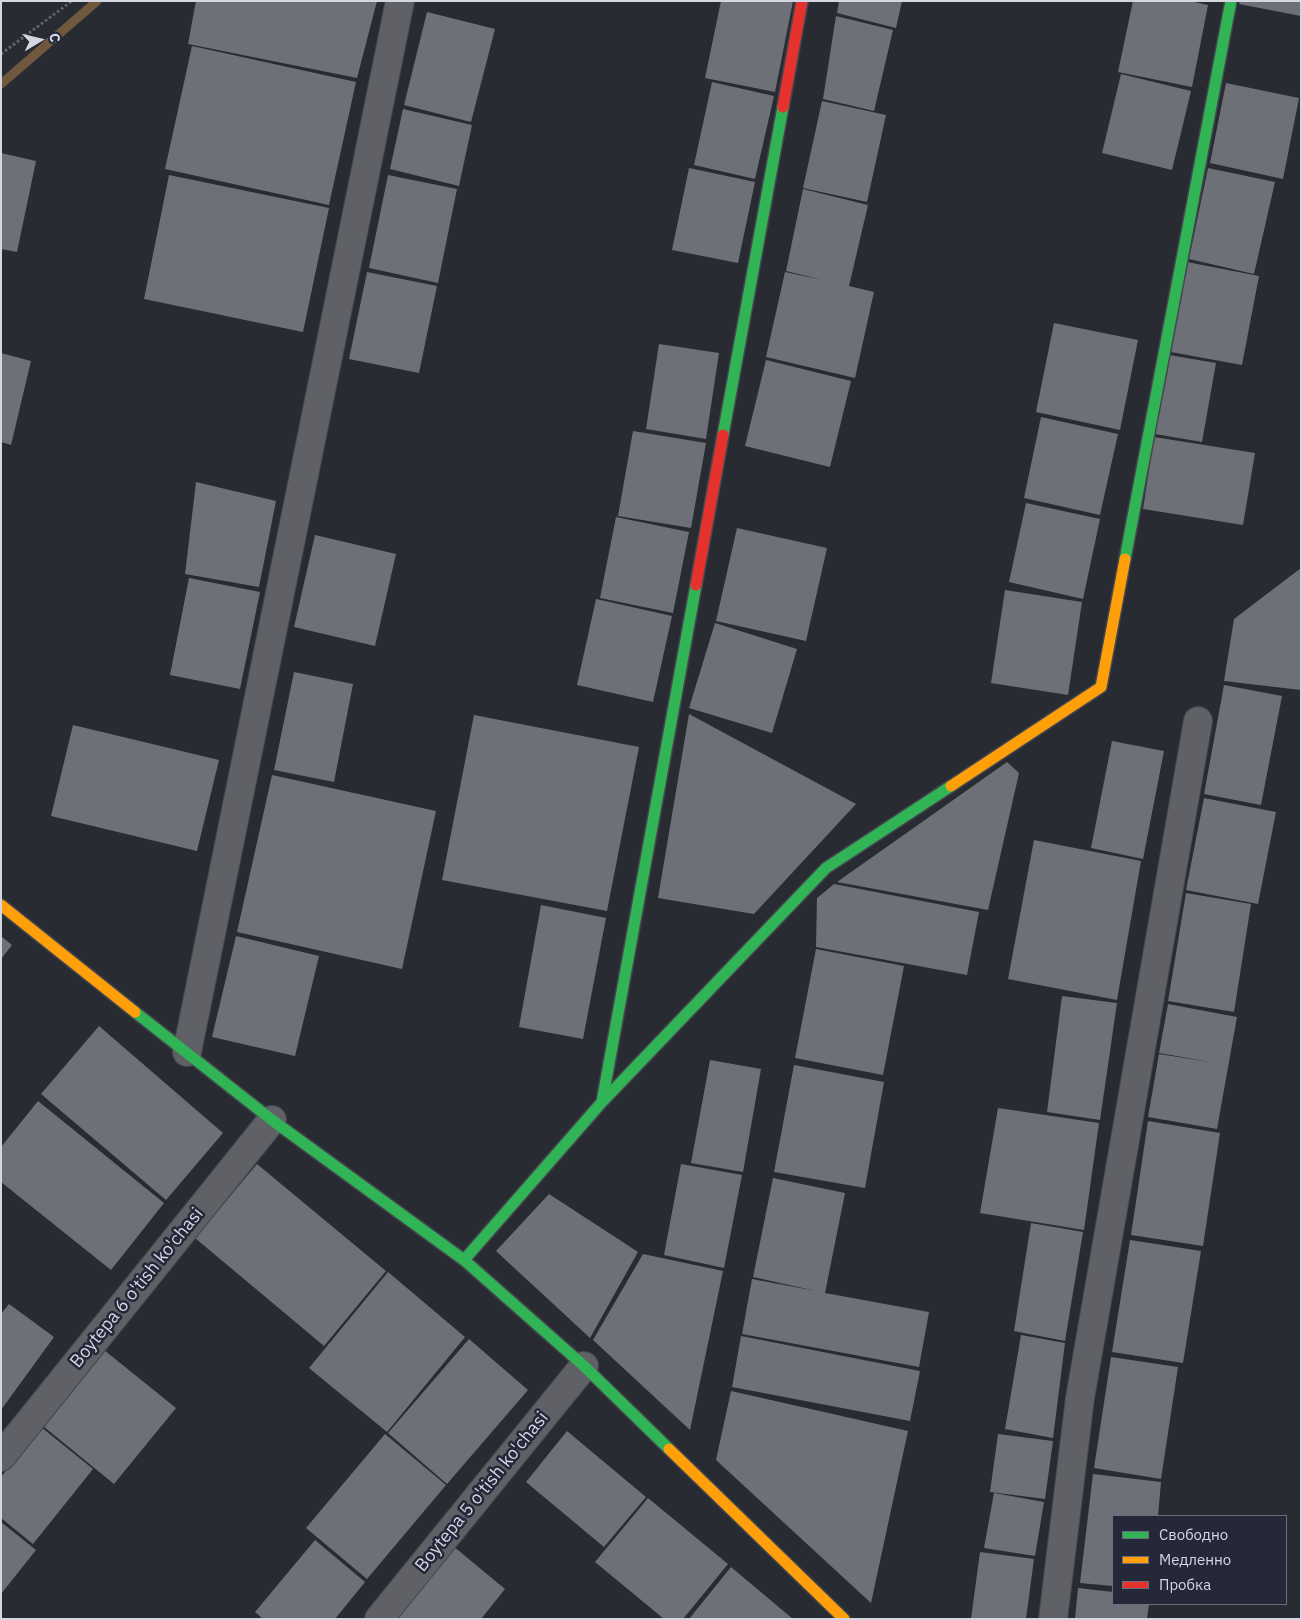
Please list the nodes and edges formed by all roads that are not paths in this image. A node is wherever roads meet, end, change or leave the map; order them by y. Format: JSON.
{"nodes":[{"id":1,"x":400,"y":1,"type":"edge"},
{"id":2,"x":802,"y":1,"type":"edge"},
{"id":3,"x":1232,"y":1,"type":"edge"},
{"id":4,"x":1198,"y":721,"type":"dead end"},
{"id":5,"x":1,"y":905,"type":"edge"},
{"id":6,"x":186,"y":1052,"type":"junction"},
{"id":7,"x":602,"y":1102,"type":"junction"},
{"id":8,"x":272,"y":1120,"type":"junction"},
{"id":9,"x":464,"y":1260,"type":"junction"},
{"id":10,"x":584,"y":1366,"type":"junction"},
{"id":11,"x":1,"y":1457,"type":"edge"},
{"id":12,"x":379,"y":1619,"type":"edge"},
{"id":13,"x":844,"y":1619,"type":"edge"},
{"id":14,"x":1052,"y":1619,"type":"edge"}],
"edges":[{"from":1,"to":6,"type":"street"},
{"from":2,"to":7,"type":"street"},
{"from":3,"to":7,"type":"street"},
{"from":4,"to":14,"type":"street"},
{"from":5,"to":6,"type":"street"},
{"from":6,"to":8,"type":"street"},
{"from":7,"to":9,"type":"street"},
{"from":8,"to":9,"type":"street"},
{"from":8,"to":11,"type":"street","name":"Boytepa 6 o'tish ko'chasi"},
{"from":9,"to":10,"type":"street"},
{"from":10,"to":12,"type":"street","name":"Boytepa 5 o'tish ko'chasi"},
{"from":10,"to":13,"type":"street"}]}
